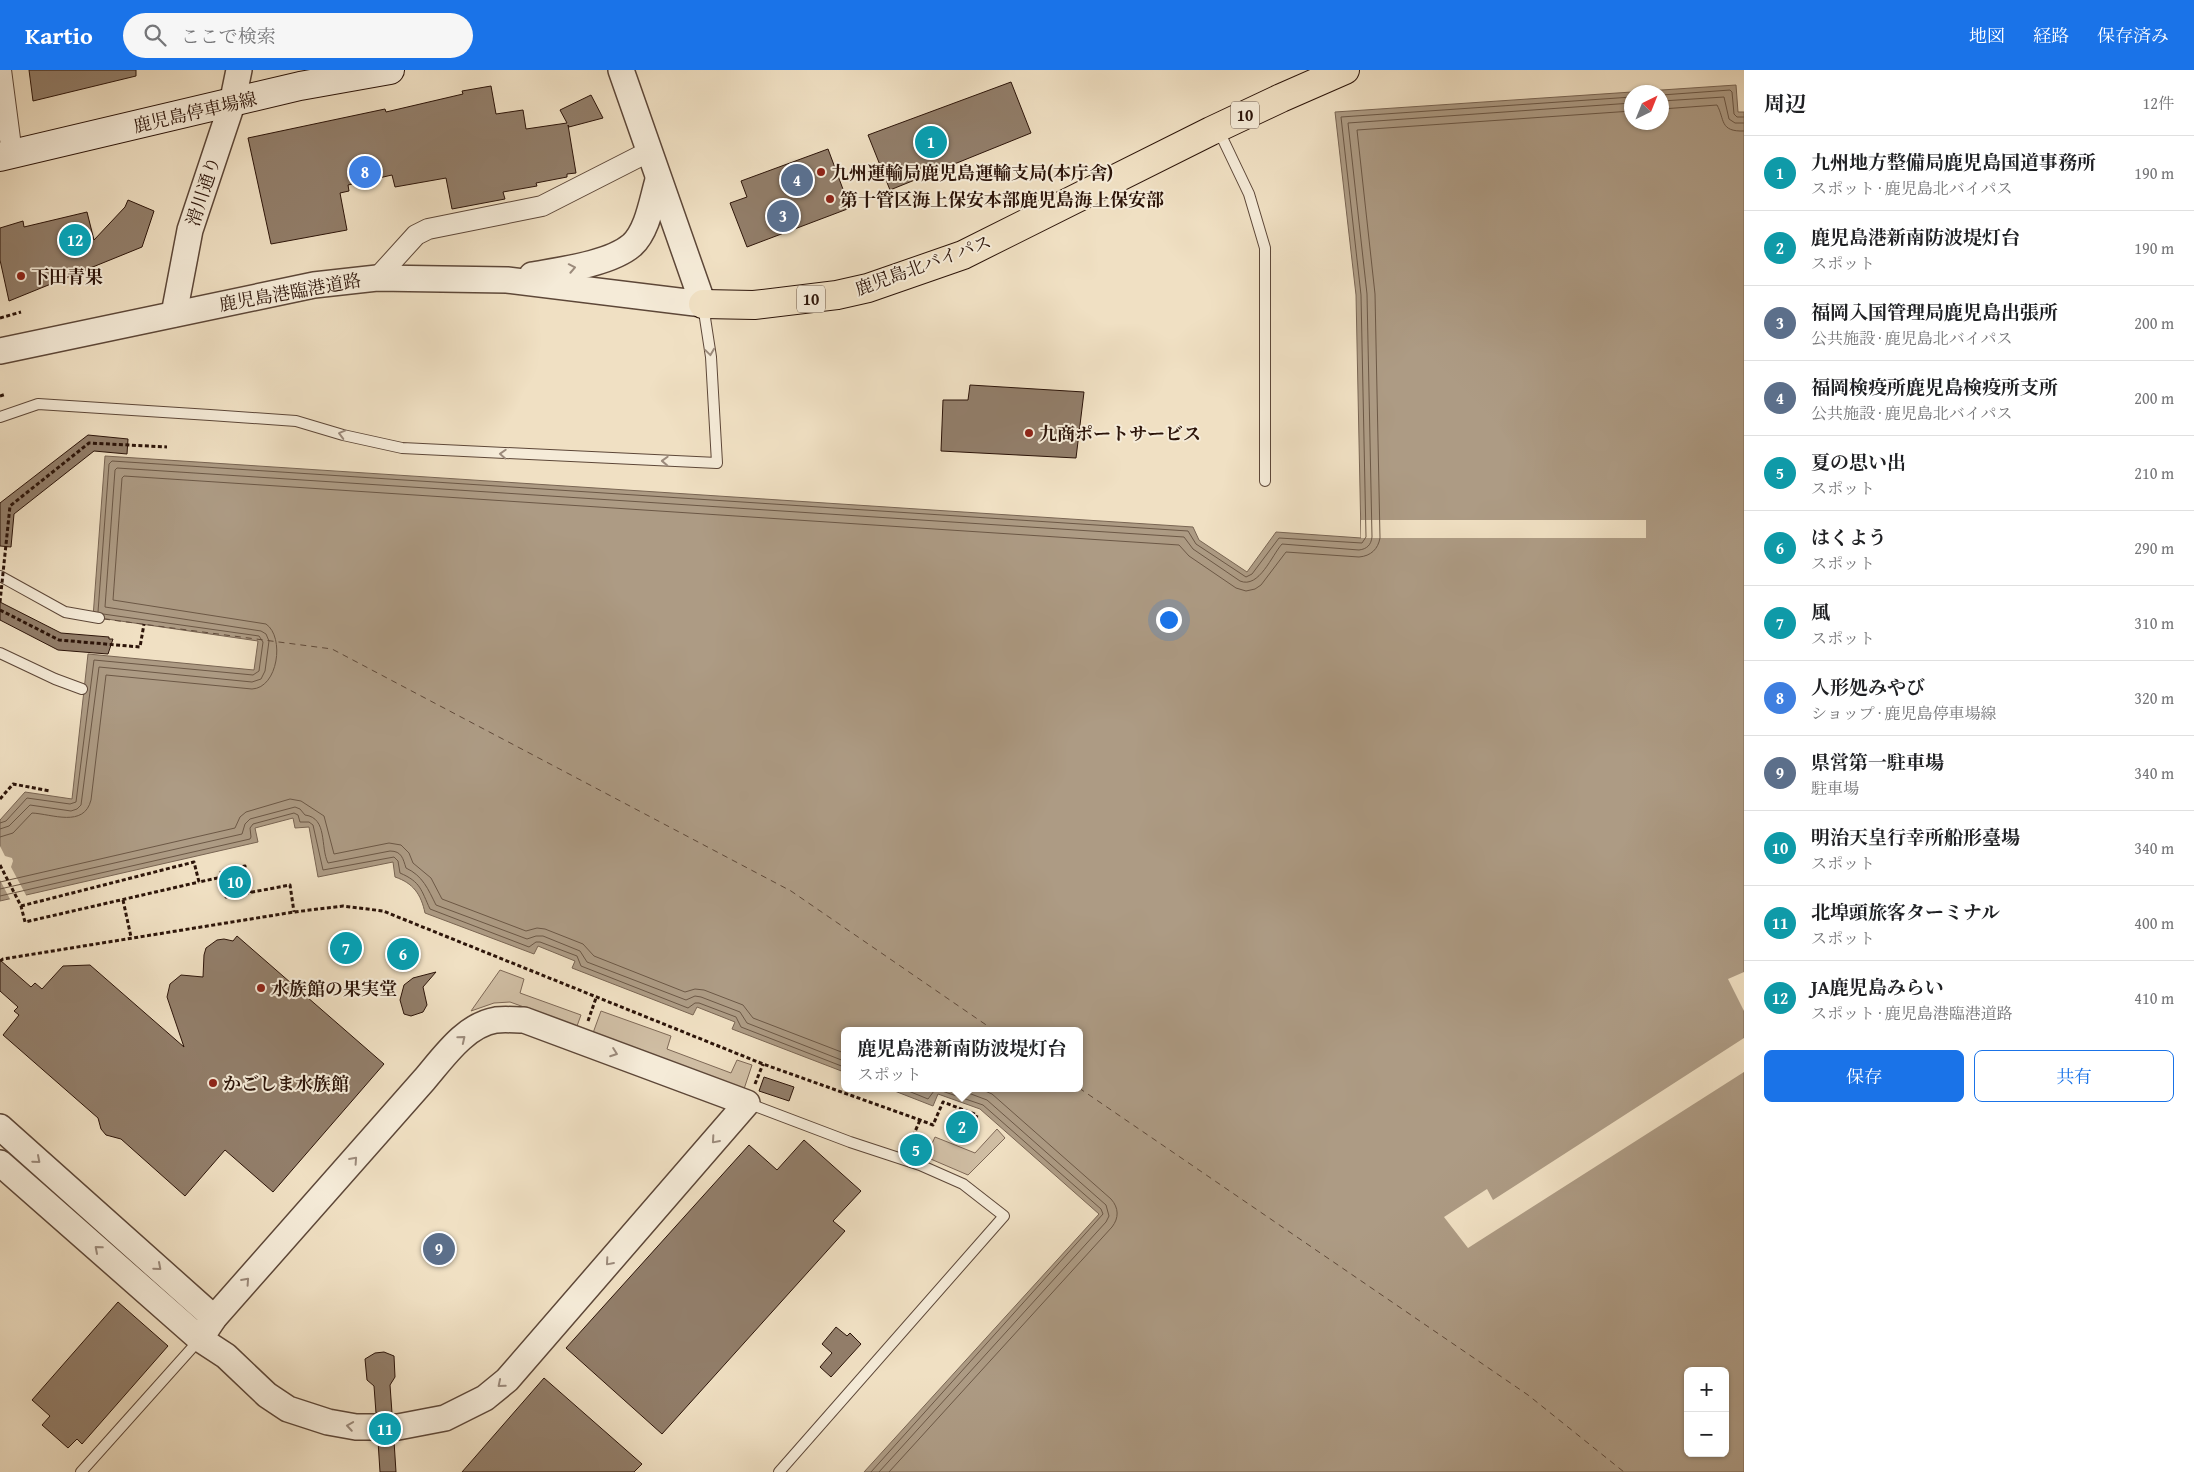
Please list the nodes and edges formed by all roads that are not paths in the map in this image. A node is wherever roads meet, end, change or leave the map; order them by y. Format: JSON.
{"nodes":[{"id":1,"x":1,"y":70,"type":"edge"},
{"id":2,"x":239,"y":70,"type":"edge"},
{"id":3,"x":390,"y":70,"type":"edge"},
{"id":4,"x":621,"y":70,"type":"edge"},
{"id":5,"x":1345,"y":70,"type":"edge"},
{"id":6,"x":232,"y":104,"type":"junction"},
{"id":7,"x":1217,"y":128,"type":"junction"},
{"id":8,"x":650,"y":151,"type":"junction"},
{"id":9,"x":6,"y":156,"type":"edge"},
{"id":10,"x":658,"y":180,"type":"junction"},
{"id":11,"x":377,"y":278,"type":"junction"},
{"id":12,"x":507,"y":280,"type":"junction"},
{"id":13,"x":703,"y":304,"type":"junction"},
{"id":14,"x":174,"y":314,"type":"junction"},
{"id":15,"x":0,"y":351,"type":"edge"},
{"id":16,"x":0,"y":417,"type":"edge"},
{"id":17,"x":1265,"y":481,"type":"dead end"},
{"id":18,"x":0,"y":576,"type":"edge"},
{"id":19,"x":98,"y":618,"type":"dead end"},
{"id":20,"x":0,"y":653,"type":"edge"},
{"id":21,"x":82,"y":689,"type":"dead end"},
{"id":22,"x":747,"y":1103,"type":"junction"},
{"id":23,"x":0,"y":1128,"type":"edge"},
{"id":24,"x":0,"y":1163,"type":"edge"},
{"id":25,"x":214,"y":1318,"type":"junction"},
{"id":26,"x":200,"y":1339,"type":"junction"},
{"id":27,"x":81,"y":1472,"type":"edge"},
{"id":28,"x":779,"y":1472,"type":"edge"}],
"edges":[{"from":1,"to":9,"type":"street"},
{"from":2,"to":6,"type":"street","name":"滑川通り"},
{"from":3,"to":6,"type":"main road","name":"鹿児島停車場線"},
{"from":4,"to":8,"type":"street"},
{"from":5,"to":7,"type":"highway","name":"鹿児島北バイパス","number":"10"},
{"from":6,"to":9,"type":"main road","name":"鹿児島停車場線"},
{"from":6,"to":14,"type":"street","name":"滑川通り"},
{"from":7,"to":13,"type":"highway","name":"鹿児島北バイパス","number":"10"},
{"from":7,"to":17,"type":"lane"},
{"from":8,"to":10,"type":"street"},
{"from":8,"to":11,"type":"street"},
{"from":12,"to":10,"type":"street","one_way":true},
{"from":10,"to":13,"type":"street"},
{"from":11,"to":12,"type":"street","name":"鹿児島港臨港道路"},
{"from":11,"to":14,"type":"street","name":"鹿児島港臨港道路"},
{"from":12,"to":13,"type":"street","name":"鹿児島港臨港道路"},
{"from":13,"to":16,"type":"lane","one_way":true},
{"from":14,"to":15,"type":"street","name":"鹿児島港臨港道路"},
{"from":18,"to":19,"type":"lane"},
{"from":20,"to":21,"type":"lane"},
{"from":25,"to":22,"type":"street","one_way":true},
{"from":22,"to":26,"type":"street","one_way":true},
{"from":22,"to":28,"type":"lane"},
{"from":23,"to":25,"type":"street","one_way":true},
{"from":26,"to":24,"type":"street","one_way":true},
{"from":25,"to":26,"type":"street"},
{"from":26,"to":27,"type":"lane"}]}
